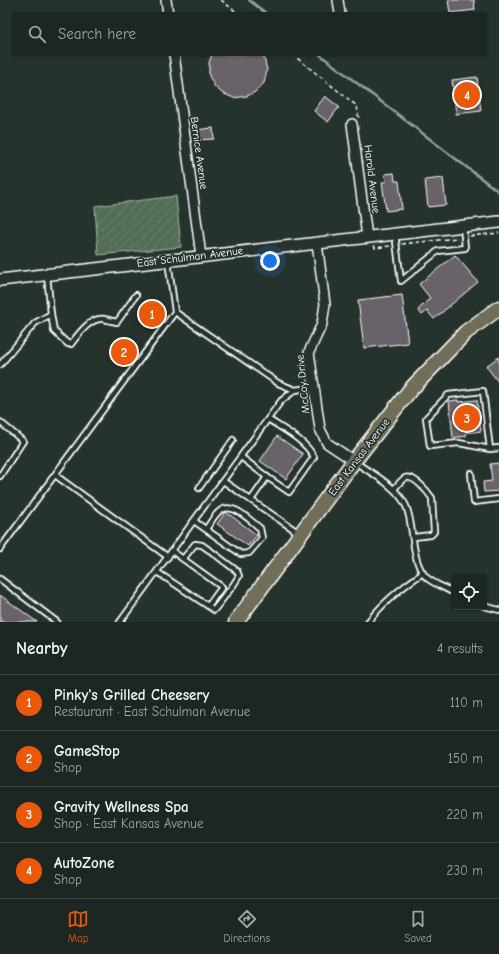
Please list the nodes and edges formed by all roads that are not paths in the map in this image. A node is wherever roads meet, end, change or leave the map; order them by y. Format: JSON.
{"nodes":[{"id":1,"x":166,"y":0,"type":"edge"},
{"id":2,"x":338,"y":0,"type":"edge"},
{"id":3,"x":168,"y":12,"type":"edge"},
{"id":4,"x":340,"y":12,"type":"edge"},
{"id":5,"x":174,"y":56,"type":"edge"},
{"id":6,"x":352,"y":124,"type":"dead end"},
{"id":7,"x":499,"y":222,"type":"edge"},
{"id":8,"x":463,"y":226,"type":"junction"},
{"id":9,"x":395,"y":234,"type":"junction"},
{"id":10,"x":367,"y":237,"type":"junction"},
{"id":11,"x":317,"y":243,"type":"junction"},
{"id":12,"x":201,"y":256,"type":"junction"},
{"id":13,"x":168,"y":260,"type":"junction"},
{"id":14,"x":47,"y":274,"type":"junction"},
{"id":15,"x":0,"y":280,"type":"edge"},
{"id":16,"x":136,"y":295,"type":"dead end"},
{"id":17,"x":499,"y":308,"type":"edge"},
{"id":18,"x":175,"y":312,"type":"junction"},
{"id":19,"x":50,"y":314,"type":"junction"},
{"id":20,"x":499,"y":316,"type":"edge"},
{"id":21,"x":481,"y":321,"type":"junction"},
{"id":22,"x":0,"y":365,"type":"edge"},
{"id":23,"x":314,"y":387,"type":"junction"},
{"id":24,"x":295,"y":390,"type":"junction"},
{"id":25,"x":268,"y":419,"type":"junction"},
{"id":26,"x":0,"y":422,"type":"edge"},
{"id":27,"x":233,"y":440,"type":"dead end"},
{"id":28,"x":499,"y":448,"type":"edge"},
{"id":29,"x":490,"y":449,"type":"junction"},
{"id":30,"x":240,"y":457,"type":"junction"},
{"id":31,"x":354,"y":461,"type":"junction"},
{"id":32,"x":471,"y":473,"type":"dead end"},
{"id":33,"x":55,"y":475,"type":"junction"},
{"id":34,"x":0,"y":476,"type":"edge"},
{"id":35,"x":267,"y":477,"type":"junction"},
{"id":36,"x":223,"y":481,"type":"junction"},
{"id":37,"x":199,"y":488,"type":"dead end"},
{"id":38,"x":394,"y":489,"type":"junction"},
{"id":39,"x":499,"y":499,"type":"edge"},
{"id":40,"x":251,"y":500,"type":"junction"},
{"id":41,"x":194,"y":521,"type":"junction"},
{"id":42,"x":206,"y":529,"type":"junction"},
{"id":43,"x":301,"y":534,"type":"junction"},
{"id":44,"x":414,"y":537,"type":"junction"},
{"id":45,"x":0,"y":549,"type":"edge"},
{"id":46,"x":172,"y":551,"type":"junction"},
{"id":47,"x":168,"y":557,"type":"junction"},
{"id":48,"x":183,"y":559,"type":"junction"},
{"id":49,"x":157,"y":572,"type":"junction"},
{"id":50,"x":423,"y":573,"type":"junction"},
{"id":51,"x":0,"y":579,"type":"edge"},
{"id":52,"x":451,"y":591,"type":"edge"},
{"id":53,"x":208,"y":606,"type":"junction"},
{"id":54,"x":487,"y":607,"type":"edge"},
{"id":55,"x":499,"y":610,"type":"edge"},
{"id":56,"x":57,"y":622,"type":"edge"},
{"id":57,"x":120,"y":622,"type":"edge"},
{"id":58,"x":236,"y":622,"type":"edge"},
{"id":59,"x":368,"y":622,"type":"edge"}],
"edges":[{"from":1,"to":3,"type":"street"},
{"from":2,"to":4,"type":"street"},
{"from":5,"to":12,"type":"street","name":"Bernice Avenue"},
{"from":6,"to":10,"type":"street","name":"Harold Avenue"},
{"from":7,"to":8,"type":"street","name":"East Schulman Avenue"},
{"from":8,"to":9,"type":"street","name":"East Schulman Avenue"},
{"from":8,"to":9,"type":"lane"},
{"from":9,"to":10,"type":"street","name":"East Schulman Avenue"},
{"from":10,"to":11,"type":"street","name":"East Schulman Avenue"},
{"from":11,"to":12,"type":"street","name":"East Schulman Avenue"},
{"from":11,"to":23,"type":"street","name":"McCoy Drive"},
{"from":12,"to":13,"type":"street","name":"East Schulman Avenue"},
{"from":13,"to":14,"type":"street","name":"East Schulman Avenue"},
{"from":13,"to":18,"type":"lane"},
{"from":14,"to":15,"type":"street","name":"East Schulman Avenue"},
{"from":14,"to":19,"type":"lane"},
{"from":16,"to":19,"type":"lane"},
{"from":17,"to":21,"type":"main road","name":"East Kansas Avenue"},
{"from":18,"to":24,"type":"lane"},
{"from":18,"to":33,"type":"lane"},
{"from":19,"to":22,"type":"lane"},
{"from":20,"to":21,"type":"main road"},
{"from":21,"to":31,"type":"main road","name":"East Kansas Avenue"},
{"from":23,"to":24,"type":"lane"},
{"from":23,"to":31,"type":"street","name":"McCoy Drive"},
{"from":24,"to":25,"type":"lane"},
{"from":25,"to":30,"type":"lane"},
{"from":25,"to":35,"type":"lane"},
{"from":26,"to":34,"type":"lane"},
{"from":27,"to":37,"type":"lane"},
{"from":28,"to":29,"type":"lane"},
{"from":29,"to":29,"type":"lane"},
{"from":30,"to":35,"type":"lane"},
{"from":30,"to":36,"type":"lane"},
{"from":31,"to":38,"type":"lane"},
{"from":31,"to":43,"type":"main road","name":"East Kansas Avenue"},
{"from":32,"to":39,"type":"lane"},
{"from":33,"to":45,"type":"lane"},
{"from":33,"to":47,"type":"lane"},
{"from":35,"to":40,"type":"lane"},
{"from":36,"to":40,"type":"lane"},
{"from":36,"to":41,"type":"lane"},
{"from":38,"to":44,"type":"lane"},
{"from":38,"to":44,"type":"lane"},
{"from":40,"to":43,"type":"lane"},
{"from":41,"to":42,"type":"lane"},
{"from":41,"to":46,"type":"lane"},
{"from":42,"to":42,"type":"lane"},
{"from":43,"to":58,"type":"main road","name":"East Kansas Avenue"},
{"from":44,"to":50,"type":"lane"},
{"from":46,"to":47,"type":"lane"},
{"from":46,"to":48,"type":"lane"},
{"from":47,"to":49,"type":"lane"},
{"from":48,"to":53,"type":"lane"},
{"from":48,"to":53,"type":"lane"},
{"from":49,"to":53,"type":"lane"},
{"from":49,"to":57,"type":"lane"},
{"from":50,"to":52,"type":"lane"},
{"from":50,"to":59,"type":"lane"},
{"from":51,"to":56,"type":"lane"},
{"from":54,"to":55,"type":"lane"}]}
